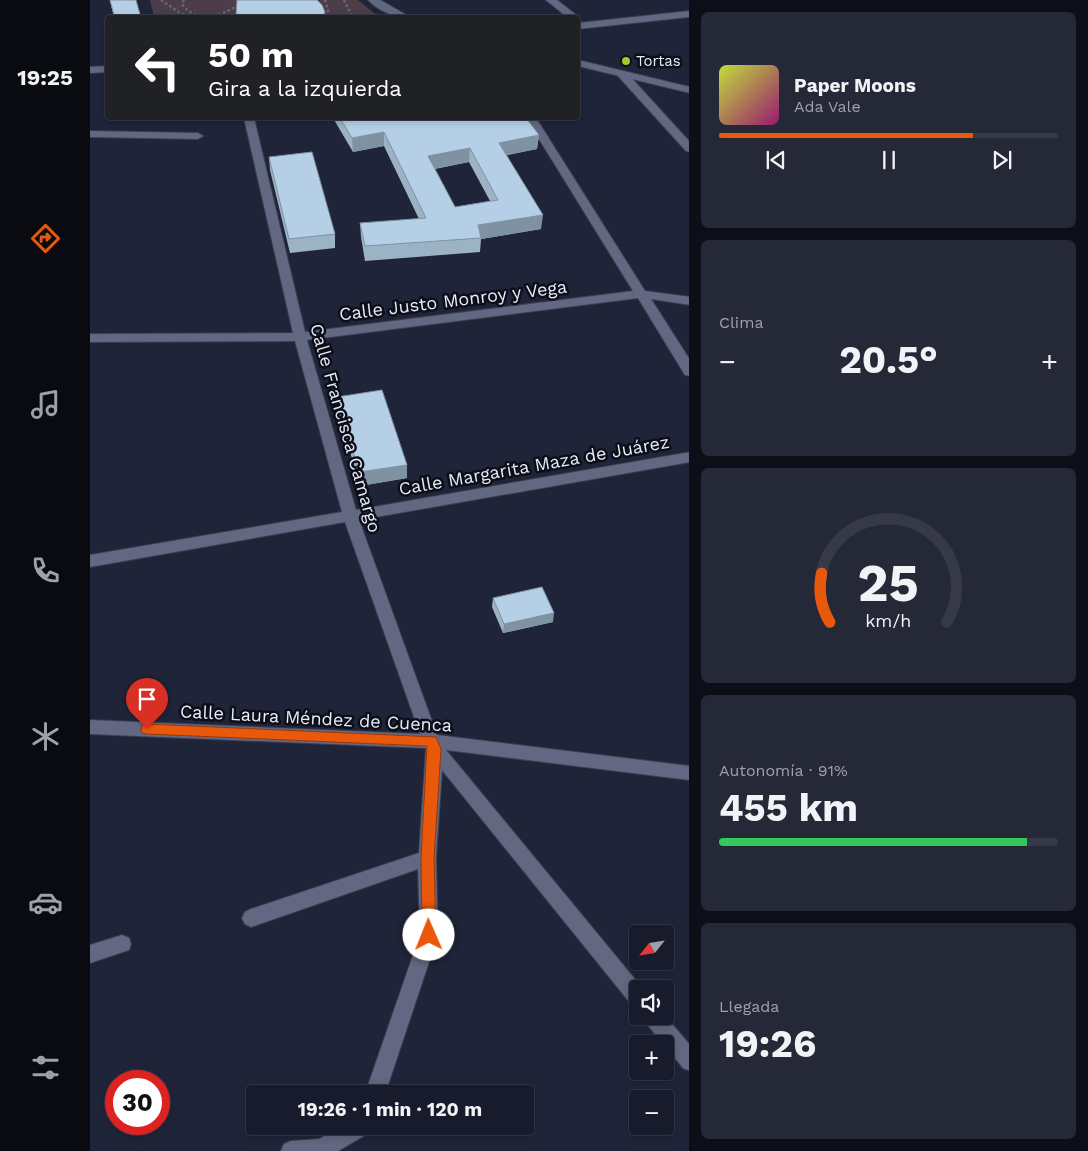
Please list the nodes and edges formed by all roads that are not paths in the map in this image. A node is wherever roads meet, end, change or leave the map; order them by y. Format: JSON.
{"nodes":[{"id":1,"x":373,"y":0,"type":"edge"},
{"id":2,"x":551,"y":0,"type":"edge"},
{"id":3,"x":689,"y":14,"type":"edge"},
{"id":4,"x":400,"y":15,"type":"edge"},
{"id":5,"x":570,"y":15,"type":"edge"},
{"id":6,"x":580,"y":22,"type":"edge"},
{"id":7,"x":580,"y":64,"type":"edge"},
{"id":8,"x":105,"y":68,"type":"edge"},
{"id":9,"x":90,"y":70,"type":"edge"},
{"id":10,"x":622,"y":74,"type":"junction"},
{"id":11,"x":689,"y":90,"type":"edge"},
{"id":12,"x":249,"y":120,"type":"edge"},
{"id":13,"x":532,"y":120,"type":"edge"},
{"id":14,"x":90,"y":134,"type":"edge"},
{"id":15,"x":198,"y":136,"type":"dead end"},
{"id":16,"x":689,"y":149,"type":"edge"},
{"id":17,"x":640,"y":294,"type":"junction"},
{"id":18,"x":689,"y":301,"type":"edge"},
{"id":19,"x":300,"y":337,"type":"junction"},
{"id":20,"x":90,"y":338,"type":"edge"},
{"id":21,"x":689,"y":372,"type":"edge"},
{"id":22,"x":689,"y":457,"type":"edge"},
{"id":23,"x":350,"y":515,"type":"junction"},
{"id":24,"x":90,"y":561,"type":"edge"},
{"id":25,"x":90,"y":727,"type":"edge"},
{"id":26,"x":433,"y":745,"type":"junction"},
{"id":27,"x":689,"y":774,"type":"edge"},
{"id":28,"x":427,"y":858,"type":"junction"},
{"id":29,"x":251,"y":918,"type":"dead end"},
{"id":30,"x":122,"y":944,"type":"dead end"},
{"id":31,"x":90,"y":954,"type":"edge"},
{"id":32,"x":629,"y":986,"type":"edge"},
{"id":33,"x":660,"y":1025,"type":"edge"},
{"id":34,"x":689,"y":1061,"type":"edge"},
{"id":35,"x":378,"y":1085,"type":"edge"},
{"id":36,"x":346,"y":1135,"type":"edge"},
{"id":37,"x":291,"y":1151,"type":"edge"}],
"edges":[{"from":1,"to":4,"type":"street"},
{"from":2,"to":5,"type":"street"},
{"from":3,"to":6,"type":"street"},
{"from":7,"to":10,"type":"street"},
{"from":8,"to":9,"type":"street"},
{"from":10,"to":11,"type":"street"},
{"from":10,"to":16,"type":"street"},
{"from":12,"to":19,"type":"street","name":"Calle Francisca Camargo"},
{"from":13,"to":17,"type":"street"},
{"from":14,"to":15,"type":"street"},
{"from":17,"to":18,"type":"street","name":"Calle Justo Monroy y Vega"},
{"from":17,"to":19,"type":"street","name":"Calle Justo Monroy y Vega"},
{"from":17,"to":21,"type":"street"},
{"from":19,"to":20,"type":"street","name":"Calle Justo Monroy y Vega"},
{"from":19,"to":23,"type":"street","name":"Calle Francisca Camargo"},
{"from":22,"to":23,"type":"street","name":"Calle Margarita Maza de Juárez"},
{"from":23,"to":24,"type":"street","name":"Calle Margarita Maza de Juárez"},
{"from":23,"to":26,"type":"street","name":"Calle Francisca Camargo"},
{"from":25,"to":26,"type":"street","name":"Calle Laura Méndez de Cuenca"},
{"from":26,"to":27,"type":"street","name":"Calle Laura Méndez de Cuenca"},
{"from":26,"to":28,"type":"street"},
{"from":26,"to":32,"type":"street"},
{"from":28,"to":29,"type":"street"},
{"from":28,"to":35,"type":"street"},
{"from":30,"to":31,"type":"street"},
{"from":33,"to":34,"type":"street"},
{"from":36,"to":37,"type":"street"}]}
